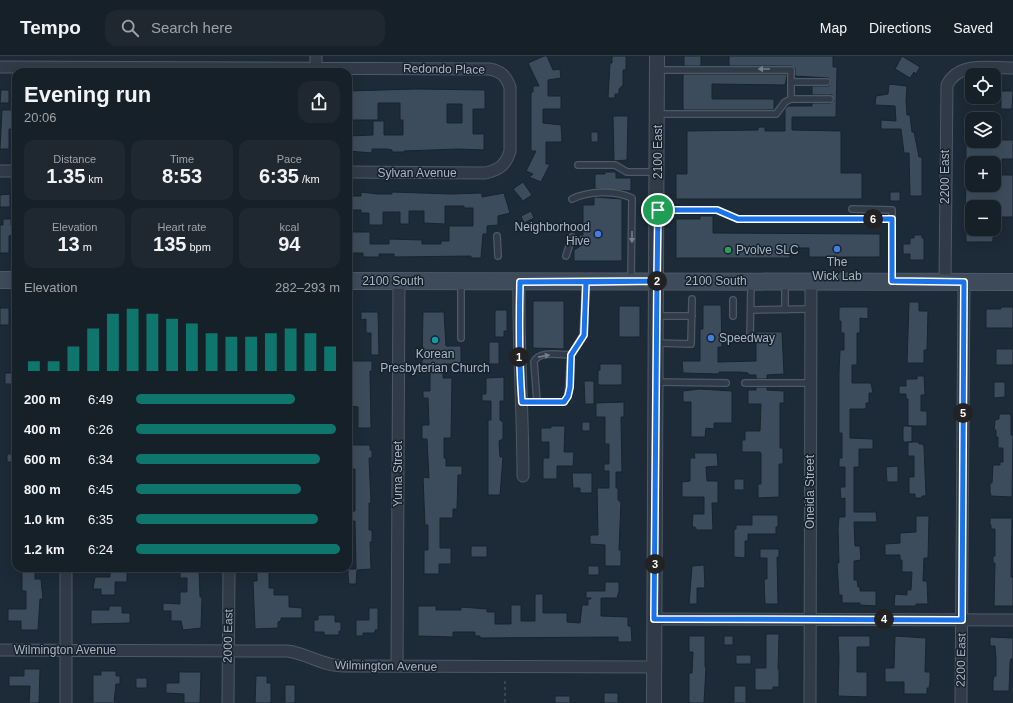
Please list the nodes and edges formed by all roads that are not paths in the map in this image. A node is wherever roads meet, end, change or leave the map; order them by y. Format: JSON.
{"nodes":[{"id":1,"x":316,"y":56,"type":"edge"},
{"id":2,"x":657,"y":63,"type":"edge"},
{"id":3,"x":0,"y":67,"type":"edge"},
{"id":4,"x":105,"y":68,"type":"edge"},
{"id":5,"x":316,"y":68,"type":"edge"},
{"id":6,"x":1013,"y":68,"type":"edge"},
{"id":7,"x":352,"y":70,"type":"edge"},
{"id":8,"x":791,"y":82,"type":"junction"},
{"id":9,"x":827,"y":82,"type":"dead end"},
{"id":10,"x":791,"y":99,"type":"junction"},
{"id":11,"x":830,"y":99,"type":"dead end"},
{"id":12,"x":658,"y":114,"type":"junction"},
{"id":13,"x":578,"y":165,"type":"dead end"},
{"id":14,"x":0,"y":171,"type":"edge"},
{"id":15,"x":12,"y":171,"type":"edge"},
{"id":16,"x":352,"y":172,"type":"edge"},
{"id":17,"x":658,"y":172,"type":"junction"},
{"id":18,"x":485,"y":173,"type":"joint"},
{"id":19,"x":572,"y":199,"type":"dead end"},
{"id":20,"x":852,"y":209,"type":"dead end"},
{"id":21,"x":658,"y":210,"type":"junction"},
{"id":22,"x":892,"y":219,"type":"junction"},
{"id":23,"x":498,"y":236,"type":"dead end"},
{"id":24,"x":572,"y":237,"type":"dead end"},
{"id":25,"x":498,"y":256,"type":"dead end"},
{"id":26,"x":566,"y":256,"type":"dead end"},
{"id":27,"x":0,"y":280,"type":"edge"},
{"id":28,"x":12,"y":280,"type":"edge"},
{"id":29,"x":352,"y":281,"type":"edge"},
{"id":30,"x":399,"y":281,"type":"junction"},
{"id":31,"x":631,"y":281,"type":"junction"},
{"id":32,"x":657,"y":281,"type":"junction"},
{"id":33,"x":751,"y":281,"type":"junction"},
{"id":34,"x":785,"y":281,"type":"junction"},
{"id":35,"x":811,"y":281,"type":"junction"},
{"id":36,"x":892,"y":281,"type":"junction"},
{"id":37,"x":945,"y":281,"type":"junction"},
{"id":38,"x":461,"y":282,"type":"junction"},
{"id":39,"x":520,"y":282,"type":"junction"},
{"id":40,"x":586,"y":282,"type":"junction"},
{"id":41,"x":964,"y":282,"type":"junction"},
{"id":42,"x":1013,"y":282,"type":"edge"},
{"id":43,"x":692,"y":299,"type":"dead end"},
{"id":44,"x":733,"y":300,"type":"dead end"},
{"id":45,"x":811,"y":309,"type":"junction"},
{"id":46,"x":751,"y":310,"type":"junction"},
{"id":47,"x":785,"y":310,"type":"junction"},
{"id":48,"x":657,"y":316,"type":"junction"},
{"id":49,"x":692,"y":316,"type":"junction"},
{"id":50,"x":733,"y":316,"type":"dead end"},
{"id":51,"x":461,"y":338,"type":"dead end"},
{"id":52,"x":750,"y":339,"type":"dead end"},
{"id":53,"x":657,"y":343,"type":"junction"},
{"id":54,"x":571,"y":355,"type":"junction"},
{"id":55,"x":656,"y":382,"type":"junction"},
{"id":56,"x":726,"y":383,"type":"dead end"},
{"id":57,"x":745,"y":383,"type":"dead end"},
{"id":58,"x":811,"y":383,"type":"junction"},
{"id":59,"x":522,"y":402,"type":"junction"},
{"id":60,"x":537,"y":402,"type":"junction"},
{"id":61,"x":523,"y":476,"type":"dead end"},
{"id":62,"x":66,"y":572,"type":"edge"},
{"id":63,"x":229,"y":572,"type":"edge"},
{"id":64,"x":654,"y":619,"type":"junction"},
{"id":65,"x":810,"y":619,"type":"junction"},
{"id":66,"x":962,"y":620,"type":"junction"},
{"id":67,"x":1013,"y":620,"type":"edge"},
{"id":68,"x":0,"y":650,"type":"edge"},
{"id":69,"x":66,"y":650,"type":"junction"},
{"id":70,"x":229,"y":650,"type":"junction"},
{"id":71,"x":397,"y":666,"type":"junction"},
{"id":72,"x":654,"y":667,"type":"junction"},
{"id":73,"x":66,"y":703,"type":"edge"},
{"id":74,"x":228,"y":703,"type":"edge"},
{"id":75,"x":654,"y":703,"type":"edge"},
{"id":76,"x":810,"y":703,"type":"edge"},
{"id":77,"x":961,"y":703,"type":"edge"}],
"edges":[{"from":1,"to":5,"type":"street"},
{"from":8,"to":2,"type":"lane","one_way":true},
{"from":2,"to":12,"type":"street","name":"2100 East"},
{"from":3,"to":4,"type":"street","name":"Redondo Place"},
{"from":6,"to":37,"type":"street","name":"2200 East"},
{"from":7,"to":18,"type":"street","name":"Redondo Place"},
{"from":8,"to":9,"type":"lane"},
{"from":8,"to":10,"type":"lane"},
{"from":10,"to":11,"type":"lane"},
{"from":10,"to":12,"type":"lane"},
{"from":12,"to":17,"type":"street","name":"2100 East"},
{"from":13,"to":17,"type":"lane"},
{"from":14,"to":15,"type":"street"},
{"from":16,"to":18,"type":"street","name":"Sylvan Avenue"},
{"from":17,"to":21,"type":"street","name":"2100 East"},
{"from":19,"to":31,"type":"lane","one_way":true},
{"from":20,"to":22,"type":"lane"},
{"from":21,"to":22,"type":"lane"},
{"from":21,"to":32,"type":"street","name":"2100 East"},
{"from":22,"to":36,"type":"lane"},
{"from":23,"to":25,"type":"lane"},
{"from":24,"to":26,"type":"lane"},
{"from":27,"to":28,"type":"main road"},
{"from":29,"to":30,"type":"main road","name":"2100 South"},
{"from":30,"to":38,"type":"main road","name":"2100 South"},
{"from":30,"to":71,"type":"street","name":"Yuma Street"},
{"from":31,"to":32,"type":"main road","name":"2100 South"},
{"from":31,"to":40,"type":"main road","name":"2100 South"},
{"from":32,"to":33,"type":"main road","name":"2100 South"},
{"from":32,"to":48,"type":"street","name":"2100 East"},
{"from":33,"to":34,"type":"main road","name":"2100 South"},
{"from":33,"to":46,"type":"lane"},
{"from":34,"to":35,"type":"main road","name":"2100 South"},
{"from":34,"to":47,"type":"lane"},
{"from":35,"to":36,"type":"main road","name":"2100 South"},
{"from":35,"to":45,"type":"street","name":"Oneida Street"},
{"from":36,"to":37,"type":"main road","name":"2100 South"},
{"from":37,"to":41,"type":"main road","name":"2100 South"},
{"from":38,"to":39,"type":"main road","name":"2100 South"},
{"from":38,"to":51,"type":"lane"},
{"from":39,"to":40,"type":"main road","name":"2100 South"},
{"from":39,"to":59,"type":"street"},
{"from":40,"to":54,"type":"lane"},
{"from":41,"to":42,"type":"main road","name":"2100 South"},
{"from":41,"to":66,"type":"street","name":"2200 East"},
{"from":43,"to":49,"type":"lane"},
{"from":44,"to":50,"type":"lane"},
{"from":45,"to":47,"type":"lane"},
{"from":45,"to":58,"type":"street","name":"Oneida Street"},
{"from":46,"to":47,"type":"lane"},
{"from":46,"to":52,"type":"lane"},
{"from":48,"to":49,"type":"lane"},
{"from":48,"to":53,"type":"street","name":"2100 East"},
{"from":49,"to":53,"type":"lane"},
{"from":53,"to":55,"type":"street","name":"2100 East"},
{"from":54,"to":60,"type":"lane"},
{"from":60,"to":54,"type":"lane","one_way":true},
{"from":55,"to":56,"type":"lane"},
{"from":55,"to":64,"type":"street","name":"2100 East"},
{"from":57,"to":58,"type":"lane"},
{"from":58,"to":65,"type":"street","name":"Oneida Street"},
{"from":59,"to":60,"type":"lane"},
{"from":59,"to":61,"type":"street"},
{"from":62,"to":69,"type":"street"},
{"from":63,"to":70,"type":"street","name":"2000 East"},
{"from":64,"to":65,"type":"street"},
{"from":64,"to":72,"type":"street","name":"2100 East"},
{"from":65,"to":66,"type":"street"},
{"from":65,"to":76,"type":"street","name":"Oneida Street"},
{"from":66,"to":67,"type":"street"},
{"from":66,"to":77,"type":"street","name":"2200 East"},
{"from":68,"to":69,"type":"street","name":"Wilmington Avenue"},
{"from":69,"to":70,"type":"street","name":"Wilmington Avenue"},
{"from":69,"to":73,"type":"street"},
{"from":70,"to":71,"type":"street","name":"Wilmington Avenue"},
{"from":70,"to":74,"type":"street","name":"2000 East"},
{"from":71,"to":72,"type":"street","name":"Wilmington Avenue"},
{"from":72,"to":75,"type":"street","name":"2100 East"}]}
